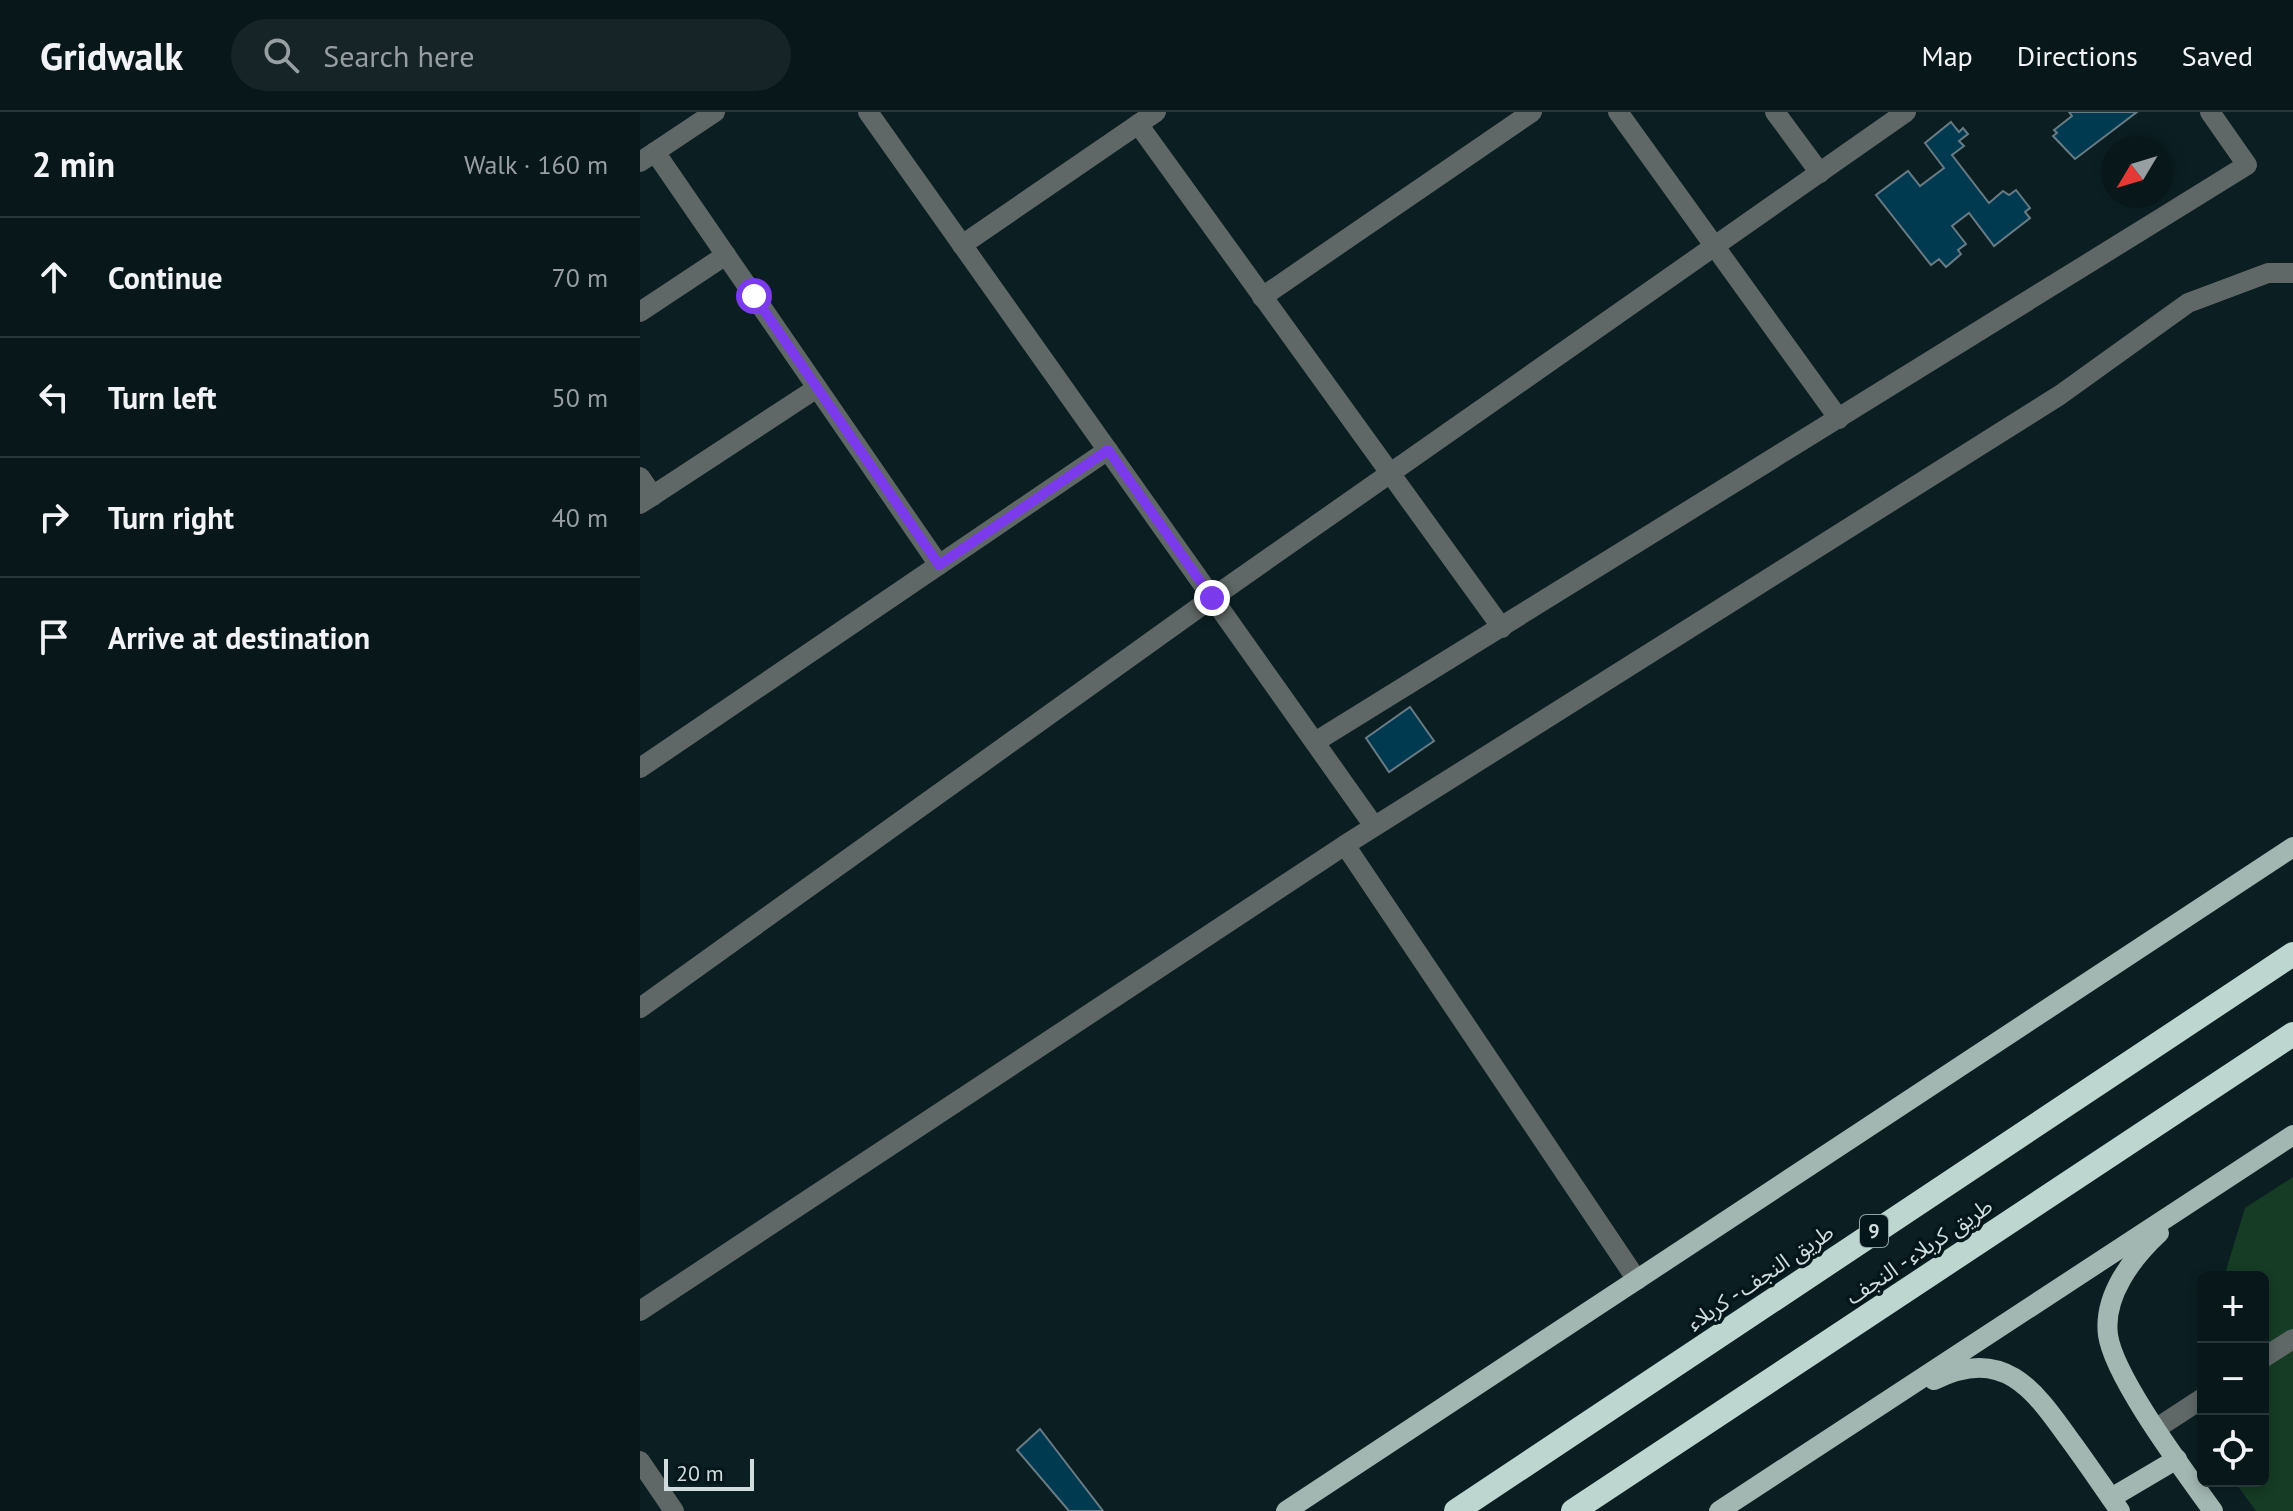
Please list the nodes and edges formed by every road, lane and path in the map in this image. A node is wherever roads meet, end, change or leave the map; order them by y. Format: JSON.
{"nodes":[{"id":1,"x":715,"y":112,"type":"edge"},
{"id":2,"x":868,"y":112,"type":"edge"},
{"id":3,"x":1156,"y":112,"type":"edge"},
{"id":4,"x":1532,"y":112,"type":"edge"},
{"id":5,"x":1618,"y":112,"type":"edge"},
{"id":6,"x":1775,"y":112,"type":"edge"},
{"id":7,"x":1906,"y":112,"type":"edge"},
{"id":8,"x":2210,"y":112,"type":"edge"},
{"id":9,"x":1138,"y":124,"type":"junction"},
{"id":10,"x":647,"y":157,"type":"edge"},
{"id":11,"x":1820,"y":173,"type":"junction"},
{"id":12,"x":962,"y":245,"type":"junction"},
{"id":13,"x":1715,"y":248,"type":"junction"},
{"id":14,"x":726,"y":255,"type":"junction"},
{"id":15,"x":2293,"y":273,"type":"edge"},
{"id":16,"x":1262,"y":297,"type":"junction"},
{"id":17,"x":640,"y":312,"type":"edge"},
{"id":18,"x":817,"y":388,"type":"junction"},
{"id":19,"x":1839,"y":419,"type":"junction"},
{"id":20,"x":1108,"y":450,"type":"junction"},
{"id":21,"x":1390,"y":474,"type":"junction"},
{"id":22,"x":640,"y":477,"type":"edge"},
{"id":23,"x":647,"y":500,"type":"edge"},
{"id":24,"x":939,"y":565,"type":"junction"},
{"id":25,"x":1212,"y":598,"type":"junction"},
{"id":26,"x":1502,"y":628,"type":"junction"},
{"id":27,"x":1315,"y":742,"type":"junction"},
{"id":28,"x":640,"y":768,"type":"edge"},
{"id":29,"x":1374,"y":826,"type":"junction"},
{"id":30,"x":1345,"y":845,"type":"junction"},
{"id":31,"x":2293,"y":847,"type":"edge"},
{"id":32,"x":2293,"y":954,"type":"edge"},
{"id":33,"x":640,"y":1008,"type":"edge"},
{"id":34,"x":2293,"y":1034,"type":"edge"},
{"id":35,"x":2293,"y":1135,"type":"edge"},
{"id":36,"x":2235,"y":1173,"type":"junction"},
{"id":37,"x":1637,"y":1280,"type":"junction"},
{"id":38,"x":640,"y":1311,"type":"edge"},
{"id":39,"x":2293,"y":1339,"type":"edge"},
{"id":40,"x":2269,"y":1354,"type":"edge"},
{"id":41,"x":2197,"y":1402,"type":"edge"},
{"id":42,"x":1863,"y":1417,"type":"junction"},
{"id":43,"x":2157,"y":1428,"type":"junction"},
{"id":44,"x":2177,"y":1459,"type":"junction"},
{"id":45,"x":640,"y":1461,"type":"edge"},
{"id":46,"x":2116,"y":1504,"type":"edge"},
{"id":47,"x":674,"y":1511,"type":"edge"},
{"id":48,"x":1286,"y":1511,"type":"edge"},
{"id":49,"x":1456,"y":1511,"type":"edge"},
{"id":50,"x":1573,"y":1511,"type":"edge"},
{"id":51,"x":1719,"y":1511,"type":"edge"},
{"id":52,"x":2213,"y":1511,"type":"edge"}],
"edges":[{"from":1,"to":10,"type":"street"},
{"from":2,"to":12,"type":"street"},
{"from":3,"to":9,"type":"street"},
{"from":4,"to":16,"type":"street"},
{"from":5,"to":13,"type":"street"},
{"from":6,"to":11,"type":"street"},
{"from":7,"to":11,"type":"street"},
{"from":8,"to":19,"type":"street"},
{"from":9,"to":12,"type":"street"},
{"from":9,"to":16,"type":"street"},
{"from":10,"to":14,"type":"street"},
{"from":11,"to":13,"type":"street"},
{"from":12,"to":20,"type":"street"},
{"from":13,"to":19,"type":"street"},
{"from":13,"to":21,"type":"street"},
{"from":14,"to":17,"type":"street"},
{"from":14,"to":18,"type":"street"},
{"from":15,"to":29,"type":"street"},
{"from":16,"to":21,"type":"street"},
{"from":18,"to":23,"type":"street"},
{"from":18,"to":24,"type":"street"},
{"from":19,"to":26,"type":"street"},
{"from":20,"to":24,"type":"street"},
{"from":20,"to":25,"type":"street"},
{"from":21,"to":25,"type":"street"},
{"from":21,"to":26,"type":"street"},
{"from":22,"to":23,"type":"street"},
{"from":24,"to":28,"type":"street"},
{"from":25,"to":27,"type":"street"},
{"from":25,"to":33,"type":"street"},
{"from":26,"to":27,"type":"street"},
{"from":27,"to":29,"type":"street"},
{"from":29,"to":30,"type":"street"},
{"from":30,"to":37,"type":"street"},
{"from":30,"to":38,"type":"street"},
{"from":31,"to":37,"type":"main road"},
{"from":32,"to":49,"type":"highway","name":"طريق النجف - کربلاء","number":"9"},
{"from":34,"to":50,"type":"highway","name":"طريق کربلاء - النجف"},
{"from":35,"to":36,"type":"main road"},
{"from":36,"to":42,"type":"main road"},
{"from":36,"to":43,"type":"main road"},
{"from":37,"to":48,"type":"main road"},
{"from":39,"to":40,"type":"street"},
{"from":41,"to":43,"type":"street"},
{"from":42,"to":46,"type":"main road"},
{"from":42,"to":51,"type":"main road"},
{"from":43,"to":44,"type":"main road"},
{"from":44,"to":46,"type":"main road"},
{"from":44,"to":52,"type":"main road"},
{"from":45,"to":47,"type":"street"}]}
